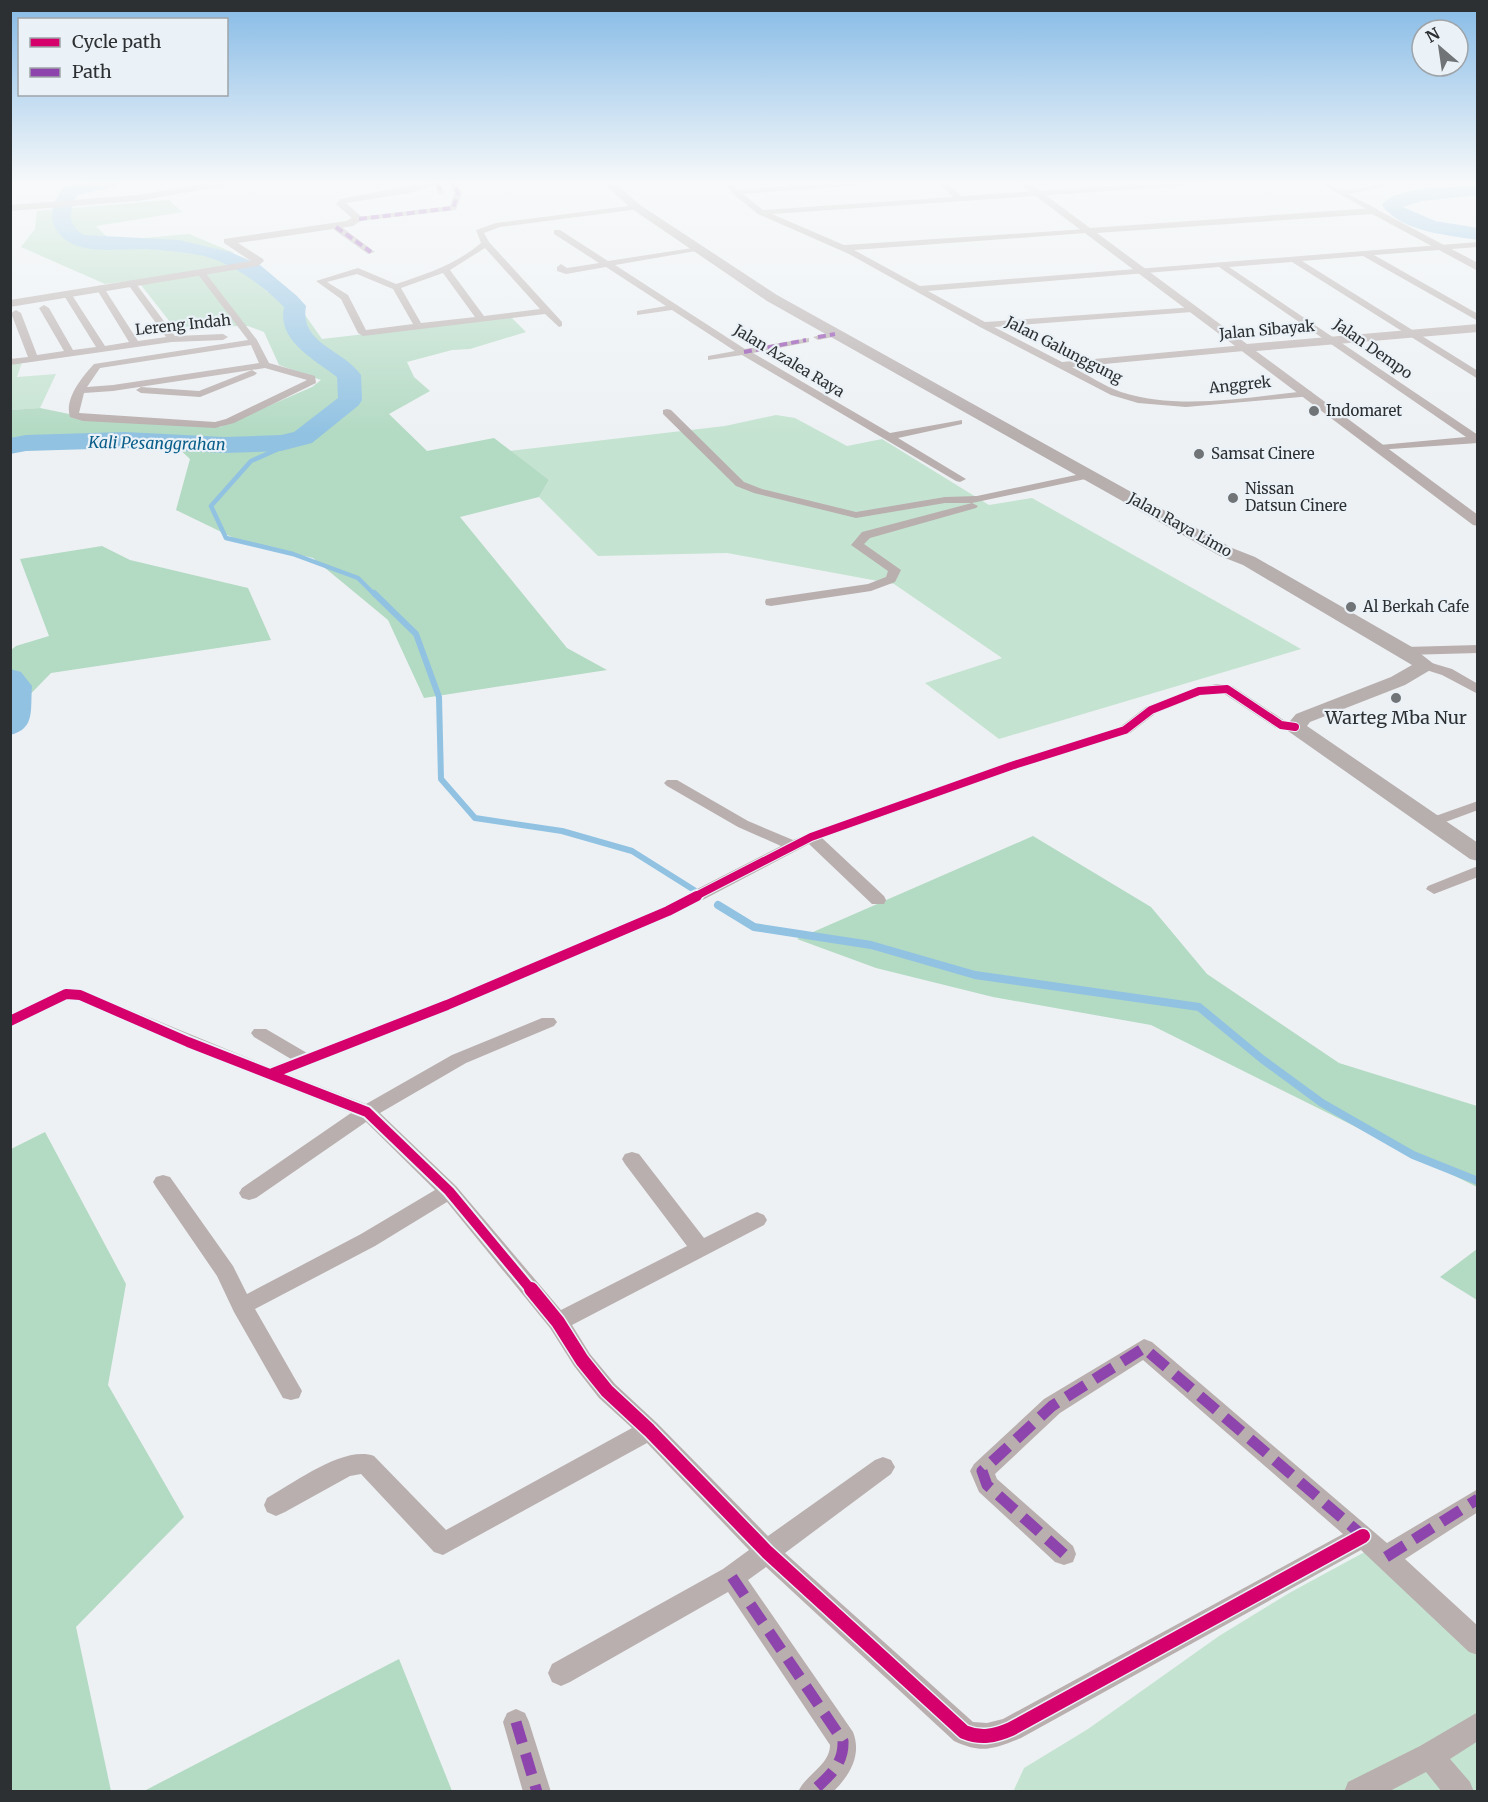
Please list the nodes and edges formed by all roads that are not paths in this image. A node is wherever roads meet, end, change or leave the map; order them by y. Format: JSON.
{"nodes":[{"id":1,"x":242,"y":266,"type":"edge"},
{"id":2,"x":452,"y":266,"type":"edge"},
{"id":3,"x":506,"y":266,"type":"edge"},
{"id":4,"x":607,"y":266,"type":"edge"},
{"id":5,"x":722,"y":266,"type":"edge"},
{"id":6,"x":743,"y":266,"type":"edge"},
{"id":7,"x":878,"y":266,"type":"edge"},
{"id":8,"x":1135,"y":266,"type":"edge"},
{"id":9,"x":1207,"y":266,"type":"edge"},
{"id":10,"x":1223,"y":266,"type":"edge"},
{"id":11,"x":1305,"y":266,"type":"edge"},
{"id":12,"x":1387,"y":266,"type":"edge"},
{"id":13,"x":445,"y":270,"type":"junction"},
{"id":14,"x":1142,"y":271,"type":"junction"},
{"id":15,"x":201,"y":273,"type":"junction"},
{"id":16,"x":131,"y":283,"type":"junction"},
{"id":17,"x":396,"y":287,"type":"junction"},
{"id":18,"x":100,"y":288,"type":"junction"},
{"id":19,"x":920,"y":288,"type":"junction"},
{"id":20,"x":67,"y":294,"type":"junction"},
{"id":21,"x":673,"y":307,"type":"junction"},
{"id":22,"x":44,"y":308,"type":"dead end"},
{"id":23,"x":1192,"y":309,"type":"junction"},
{"id":24,"x":547,"y":311,"type":"junction"},
{"id":25,"x":640,"y":313,"type":"dead end"},
{"id":26,"x":14,"y":316,"type":"edge"},
{"id":27,"x":1478,"y":318,"type":"edge"},
{"id":28,"x":482,"y":320,"type":"junction"},
{"id":29,"x":559,"y":324,"type":"dead end"},
{"id":30,"x":983,"y":326,"type":"junction"},
{"id":31,"x":419,"y":327,"type":"junction"},
{"id":32,"x":1478,"y":328,"type":"edge"},
{"id":33,"x":836,"y":334,"type":"junction"},
{"id":34,"x":1412,"y":334,"type":"junction"},
{"id":35,"x":251,"y":337,"type":"junction"},
{"id":36,"x":818,"y":337,"type":"dead end"},
{"id":37,"x":172,"y":339,"type":"junction"},
{"id":38,"x":870,"y":339,"type":"junction"},
{"id":39,"x":806,"y":340,"type":"dead end"},
{"id":40,"x":1335,"y":341,"type":"junction"},
{"id":41,"x":853,"y":343,"type":"junction"},
{"id":42,"x":136,"y":345,"type":"junction"},
{"id":43,"x":1244,"y":348,"type":"junction"},
{"id":44,"x":102,"y":349,"type":"junction"},
{"id":45,"x":744,"y":352,"type":"junction"},
{"id":46,"x":70,"y":354,"type":"junction"},
{"id":47,"x":34,"y":358,"type":"junction"},
{"id":48,"x":711,"y":358,"type":"dead end"},
{"id":49,"x":10,"y":362,"type":"edge"},
{"id":50,"x":1059,"y":365,"type":"junction"},
{"id":51,"x":266,"y":366,"type":"junction"},
{"id":52,"x":1478,"y":376,"type":"edge"},
{"id":53,"x":113,"y":388,"type":"junction"},
{"id":54,"x":81,"y":390,"type":"junction"},
{"id":55,"x":1308,"y":394,"type":"junction"},
{"id":56,"x":1174,"y":405,"type":"joint"},
{"id":57,"x":667,"y":412,"type":"dead end"},
{"id":58,"x":958,"y":422,"type":"dead end"},
{"id":59,"x":888,"y":437,"type":"junction"},
{"id":60,"x":1477,"y":439,"type":"edge"},
{"id":61,"x":1380,"y":448,"type":"junction"},
{"id":62,"x":1070,"y":458,"type":"junction"},
{"id":63,"x":1090,"y":475,"type":"junction"},
{"id":64,"x":960,"y":479,"type":"dead end"},
{"id":65,"x":977,"y":499,"type":"junction"},
{"id":66,"x":1478,"y":522,"type":"edge"},
{"id":67,"x":1249,"y":561,"type":"junction"},
{"id":68,"x":771,"y":602,"type":"dead end"},
{"id":69,"x":1478,"y":649,"type":"edge"},
{"id":70,"x":1405,"y":651,"type":"junction"},
{"id":71,"x":1425,"y":665,"type":"junction"},
{"id":72,"x":1478,"y":690,"type":"edge"},
{"id":73,"x":1294,"y":727,"type":"junction"},
{"id":74,"x":672,"y":783,"type":"dead end"},
{"id":75,"x":1478,"y":805,"type":"edge"},
{"id":76,"x":1432,"y":822,"type":"junction"},
{"id":77,"x":811,"y":837,"type":"junction"},
{"id":78,"x":792,"y":845,"type":"junction"},
{"id":79,"x":1478,"y":854,"type":"edge"},
{"id":80,"x":1478,"y":872,"type":"edge"},
{"id":81,"x":1434,"y":889,"type":"dead end"},
{"id":82,"x":878,"y":900,"type":"dead end"},
{"id":83,"x":10,"y":1020,"type":"edge"},
{"id":84,"x":548,"y":1022,"type":"dead end"},
{"id":85,"x":260,"y":1033,"type":"dead end"},
{"id":86,"x":306,"y":1060,"type":"junction"},
{"id":87,"x":273,"y":1073,"type":"junction"},
{"id":88,"x":367,"y":1112,"type":"junction"},
{"id":89,"x":632,"y":1159,"type":"dead end"},
{"id":90,"x":163,"y":1182,"type":"dead end"},
{"id":91,"x":449,"y":1191,"type":"junction"},
{"id":92,"x":249,"y":1193,"type":"dead end"},
{"id":93,"x":757,"y":1220,"type":"dead end"},
{"id":94,"x":700,"y":1249,"type":"junction"},
{"id":95,"x":242,"y":1306,"type":"junction"},
{"id":96,"x":558,"y":1322,"type":"junction"},
{"id":97,"x":291,"y":1391,"type":"dead end"},
{"id":98,"x":649,"y":1430,"type":"junction"},
{"id":99,"x":883,"y":1467,"type":"dead end"},
{"id":100,"x":1478,"y":1499,"type":"edge"},
{"id":101,"x":276,"y":1505,"type":"dead end"},
{"id":102,"x":1363,"y":1536,"type":"junction"},
{"id":103,"x":767,"y":1552,"type":"junction"},
{"id":104,"x":1064,"y":1554,"type":"dead end"},
{"id":105,"x":1386,"y":1557,"type":"junction"},
{"id":106,"x":732,"y":1576,"type":"junction"},
{"id":107,"x":1478,"y":1643,"type":"edge"},
{"id":108,"x":561,"y":1673,"type":"dead end"},
{"id":109,"x":516,"y":1722,"type":"dead end"},
{"id":110,"x":1478,"y":1725,"type":"edge"},
{"id":111,"x":1430,"y":1756,"type":"junction"},
{"id":112,"x":537,"y":1791,"type":"edge"},
{"id":113,"x":812,"y":1791,"type":"edge"},
{"id":114,"x":1358,"y":1791,"type":"edge"},
{"id":115,"x":1460,"y":1791,"type":"edge"}],
"edges":[{"from":1,"to":15,"type":"street"},
{"from":2,"to":13,"type":"street"},
{"from":3,"to":24,"type":"street"},
{"from":4,"to":21,"type":"street","name":"Jalan Azalea Raya"},
{"from":5,"to":33,"type":"main road","name":"Jalan Raya Limo"},
{"from":6,"to":38,"type":"main road","name":"Jalan Raya Limo"},
{"from":7,"to":19,"type":"street","name":"Jalan Galunggung"},
{"from":8,"to":14,"type":"street"},
{"from":9,"to":14,"type":"street"},
{"from":10,"to":40,"type":"street","name":"Jalan Dempo"},
{"from":11,"to":34,"type":"street"},
{"from":12,"to":27,"type":"street"},
{"from":13,"to":17,"type":"street"},
{"from":13,"to":28,"type":"street"},
{"from":14,"to":19,"type":"street"},
{"from":14,"to":23,"type":"street"},
{"from":15,"to":16,"type":"street"},
{"from":15,"to":35,"type":"street","name":"Lereng Indah"},
{"from":16,"to":18,"type":"street"},
{"from":16,"to":37,"type":"street"},
{"from":17,"to":31,"type":"street"},
{"from":17,"to":31,"type":"street"},
{"from":18,"to":20,"type":"street"},
{"from":18,"to":42,"type":"street"},
{"from":19,"to":30,"type":"street","name":"Jalan Galunggung"},
{"from":20,"to":26,"type":"street"},
{"from":20,"to":44,"type":"street"},
{"from":21,"to":25,"type":"street"},
{"from":21,"to":45,"type":"street","name":"Jalan Azalea Raya"},
{"from":22,"to":46,"type":"street"},
{"from":23,"to":30,"type":"street"},
{"from":23,"to":43,"type":"street"},
{"from":24,"to":28,"type":"street"},
{"from":24,"to":29,"type":"street"},
{"from":26,"to":47,"type":"street"},
{"from":28,"to":31,"type":"street"},
{"from":30,"to":50,"type":"street","name":"Jalan Galunggung"},
{"from":32,"to":34,"type":"street","name":"Jalan Sibayak"},
{"from":33,"to":36,"type":"street"},
{"from":33,"to":41,"type":"main road","name":"Jalan Raya Limo"},
{"from":34,"to":40,"type":"street","name":"Jalan Sibayak"},
{"from":34,"to":52,"type":"street"},
{"from":35,"to":37,"type":"street","name":"Lereng Indah"},
{"from":35,"to":51,"type":"street"},
{"from":35,"to":54,"type":"street"},
{"from":37,"to":42,"type":"street","name":"Lereng Indah"},
{"from":38,"to":41,"type":"main road"},
{"from":38,"to":62,"type":"main road","name":"Jalan Raya Limo"},
{"from":39,"to":45,"type":"street"},
{"from":40,"to":43,"type":"street","name":"Jalan Sibayak"},
{"from":40,"to":60,"type":"street","name":"Jalan Dempo"},
{"from":41,"to":62,"type":"main road","name":"Jalan Raya Limo"},
{"from":42,"to":44,"type":"street","name":"Lereng Indah"},
{"from":43,"to":50,"type":"street","name":"Jalan Sibayak"},
{"from":43,"to":55,"type":"street"},
{"from":44,"to":46,"type":"street","name":"Lereng Indah"},
{"from":45,"to":48,"type":"street"},
{"from":45,"to":59,"type":"street","name":"Jalan Azalea Raya"},
{"from":46,"to":47,"type":"street","name":"Lereng Indah"},
{"from":47,"to":49,"type":"street","name":"Lereng Indah"},
{"from":50,"to":56,"type":"street","name":"Jalan Galunggung"},
{"from":51,"to":53,"type":"street"},
{"from":51,"to":53,"type":"street"},
{"from":51,"to":54,"type":"street"},
{"from":53,"to":54,"type":"street"},
{"from":55,"to":56,"type":"street","name":"Anggrek"},
{"from":55,"to":61,"type":"street"},
{"from":57,"to":65,"type":"street"},
{"from":58,"to":59,"type":"street"},
{"from":59,"to":64,"type":"street","name":"Jalan Azalea Raya"},
{"from":60,"to":61,"type":"street"},
{"from":61,"to":66,"type":"street"},
{"from":62,"to":63,"type":"main road","name":"Jalan Raya Limo"},
{"from":62,"to":67,"type":"main road","name":"Jalan Raya Limo"},
{"from":63,"to":65,"type":"street"},
{"from":63,"to":67,"type":"main road","name":"Jalan Raya Limo"},
{"from":65,"to":68,"type":"street"},
{"from":67,"to":70,"type":"main road"},
{"from":69,"to":70,"type":"street"},
{"from":70,"to":71,"type":"main road"},
{"from":71,"to":72,"type":"street"},
{"from":71,"to":73,"type":"main road"},
{"from":73,"to":76,"type":"main road"},
{"from":73,"to":77,"type":"street"},
{"from":74,"to":78,"type":"street"},
{"from":75,"to":76,"type":"street"},
{"from":76,"to":79,"type":"main road"},
{"from":77,"to":78,"type":"street"},
{"from":77,"to":82,"type":"street"},
{"from":78,"to":86,"type":"street"},
{"from":80,"to":81,"type":"street"},
{"from":83,"to":87,"type":"street"},
{"from":84,"to":88,"type":"street"},
{"from":85,"to":86,"type":"street"},
{"from":86,"to":87,"type":"street"},
{"from":87,"to":88,"type":"street"},
{"from":88,"to":91,"type":"street"},
{"from":88,"to":92,"type":"street"},
{"from":89,"to":94,"type":"street"},
{"from":90,"to":95,"type":"street"},
{"from":91,"to":95,"type":"street"},
{"from":91,"to":96,"type":"street"},
{"from":93,"to":94,"type":"street"},
{"from":94,"to":96,"type":"street"},
{"from":95,"to":97,"type":"street"},
{"from":96,"to":98,"type":"street"},
{"from":98,"to":101,"type":"street"},
{"from":98,"to":103,"type":"street"},
{"from":99,"to":103,"type":"street"},
{"from":100,"to":105,"type":"street"},
{"from":102,"to":103,"type":"street"},
{"from":102,"to":104,"type":"street"},
{"from":102,"to":105,"type":"street"},
{"from":103,"to":106,"type":"street"},
{"from":105,"to":107,"type":"street"},
{"from":106,"to":108,"type":"street"},
{"from":106,"to":113,"type":"street"},
{"from":109,"to":112,"type":"street"},
{"from":110,"to":111,"type":"street"},
{"from":111,"to":114,"type":"street"},
{"from":111,"to":115,"type":"street"}]}
